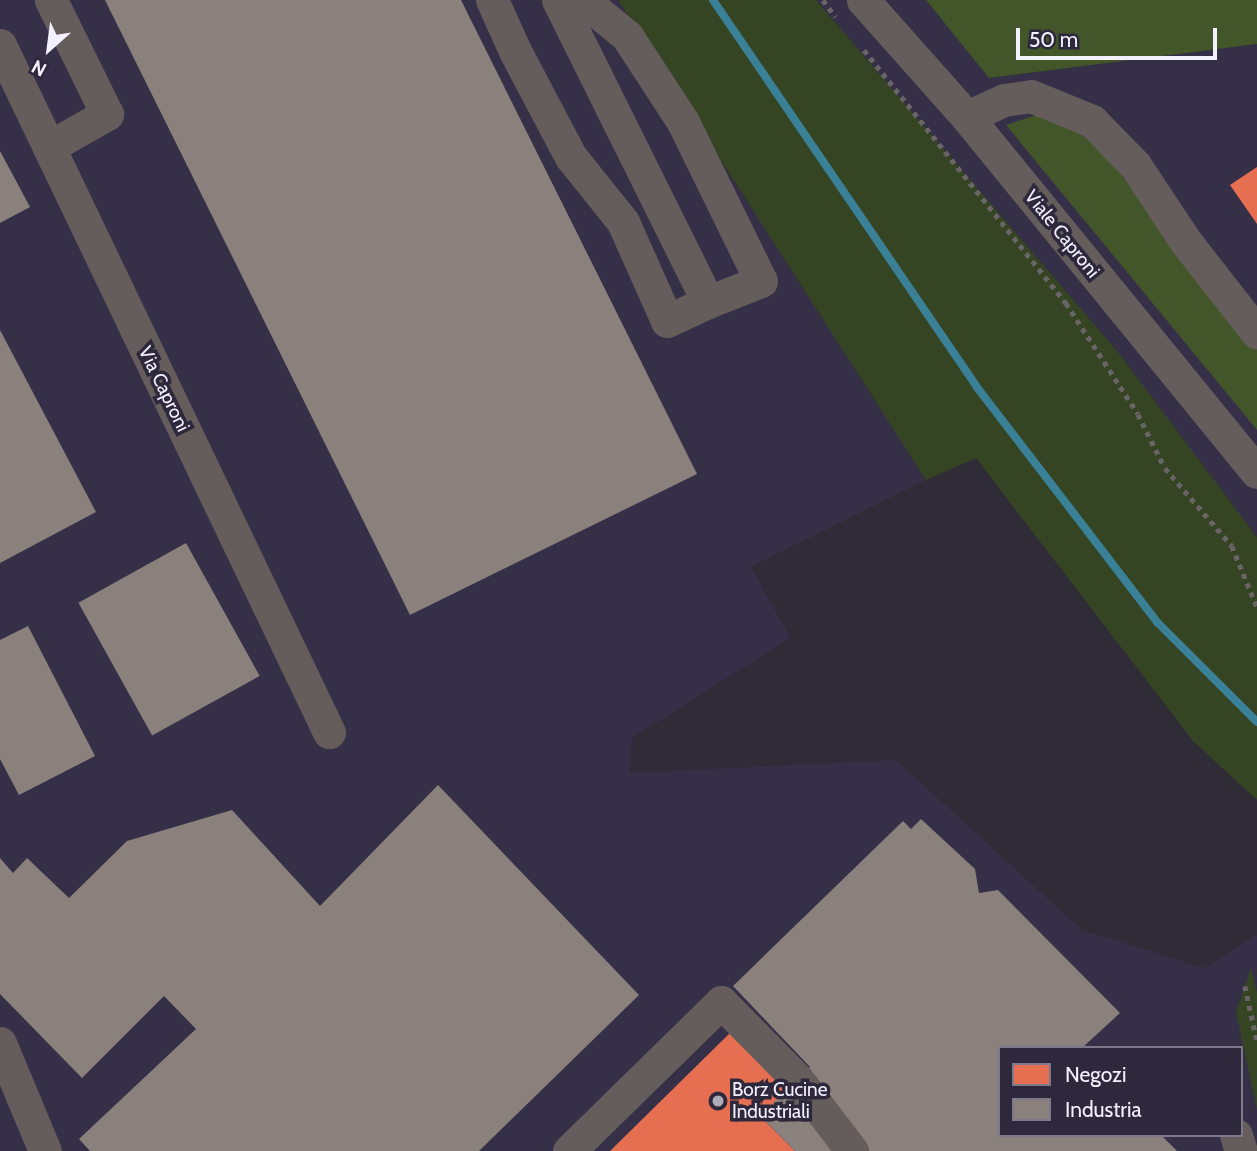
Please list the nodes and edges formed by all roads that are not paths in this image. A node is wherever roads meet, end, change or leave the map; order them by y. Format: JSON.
{"nodes":[{"id":1,"x":51,"y":0,"type":"edge"},
{"id":2,"x":492,"y":0,"type":"edge"},
{"id":3,"x":558,"y":0,"type":"edge"},
{"id":4,"x":583,"y":0,"type":"edge"},
{"id":5,"x":852,"y":11,"type":"edge"},
{"id":6,"x":0,"y":45,"type":"edge"},
{"id":7,"x":967,"y":117,"type":"junction"},
{"id":8,"x":49,"y":147,"type":"junction"},
{"id":9,"x":708,"y":302,"type":"junction"},
{"id":10,"x":1257,"y":333,"type":"edge"},
{"id":11,"x":1257,"y":471,"type":"edge"},
{"id":12,"x":329,"y":732,"type":"dead end"},
{"id":13,"x":0,"y":1043,"type":"edge"},
{"id":14,"x":46,"y":1151,"type":"edge"},
{"id":15,"x":569,"y":1151,"type":"edge"},
{"id":16,"x":852,"y":1151,"type":"edge"}],
"edges":[{"from":1,"to":8,"type":"street"},
{"from":2,"to":9,"type":"street"},
{"from":3,"to":9,"type":"street"},
{"from":4,"to":9,"type":"street"},
{"from":5,"to":7,"type":"street","name":"Viale Caproni"},
{"from":6,"to":8,"type":"street","name":"Via Caproni"},
{"from":7,"to":10,"type":"street"},
{"from":7,"to":11,"type":"street","name":"Viale Caproni"},
{"from":8,"to":12,"type":"street","name":"Via Caproni"},
{"from":13,"to":14,"type":"street"},
{"from":15,"to":16,"type":"street"}]}
